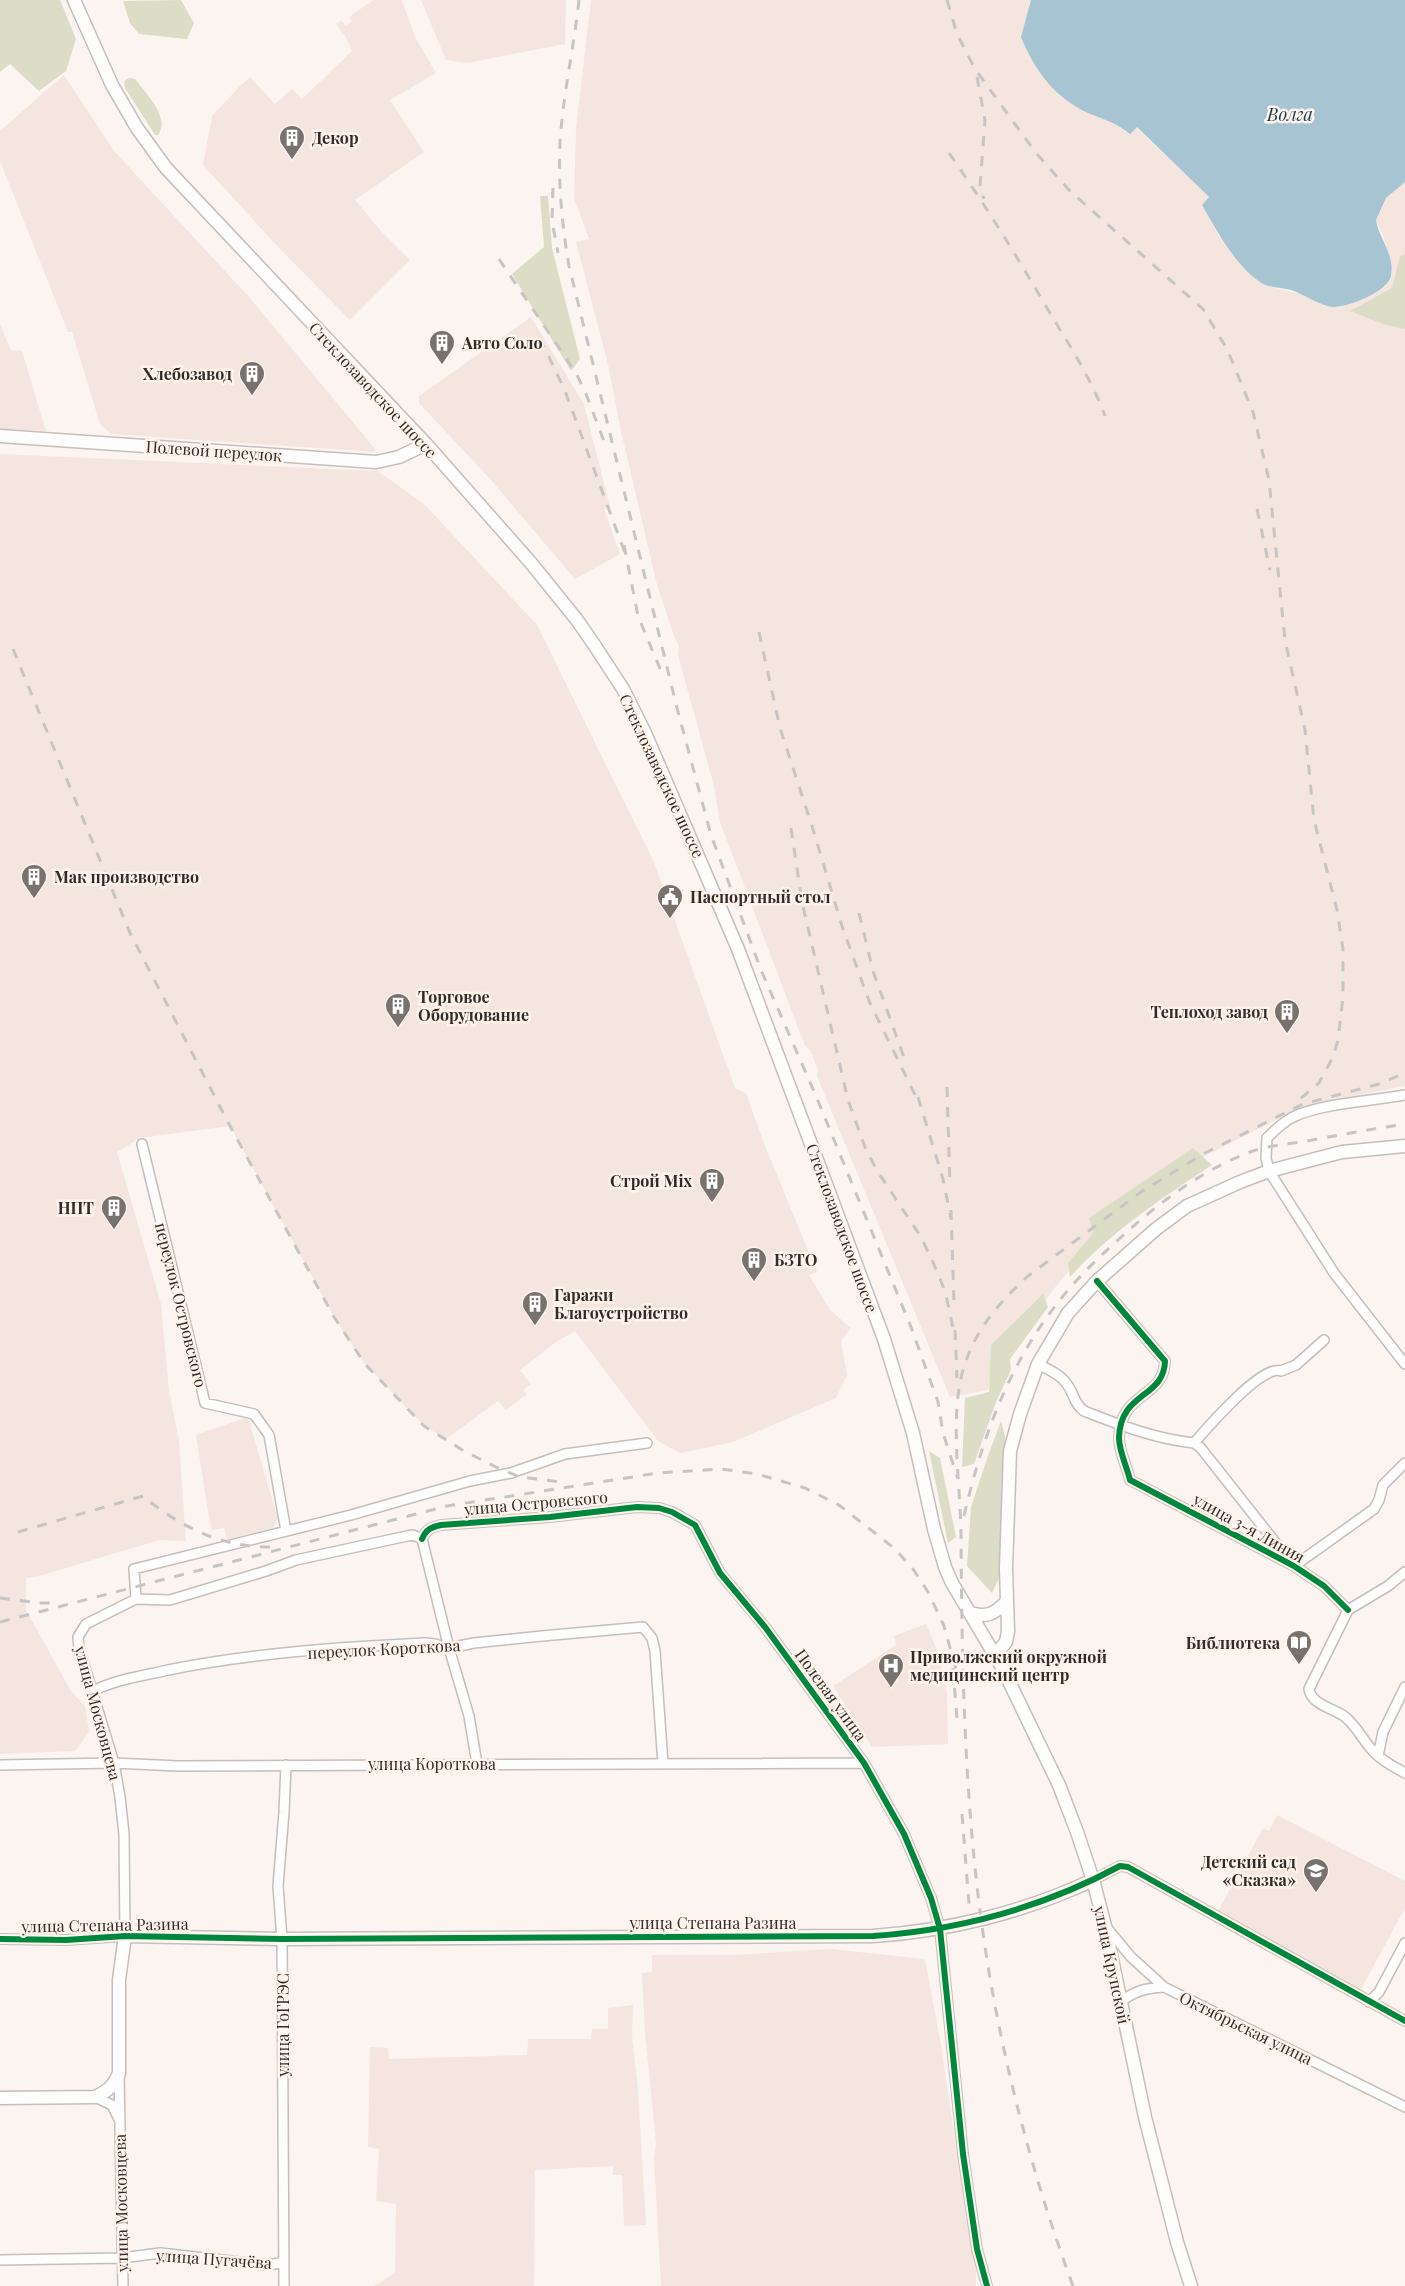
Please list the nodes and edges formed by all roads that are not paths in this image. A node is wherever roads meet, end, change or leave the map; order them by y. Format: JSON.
{"nodes":[{"id":1,"x":74,"y":0,"type":"edge"},
{"id":2,"x":0,"y":436,"type":"edge"},
{"id":3,"x":426,"y":444,"type":"junction"},
{"id":4,"x":1405,"y":1095,"type":"edge"},
{"id":5,"x":142,"y":1144,"type":"dead end"},
{"id":6,"x":1405,"y":1146,"type":"edge"},
{"id":7,"x":1269,"y":1171,"type":"junction"},
{"id":8,"x":1097,"y":1281,"type":"junction"},
{"id":9,"x":1324,"y":1340,"type":"dead end"},
{"id":10,"x":1038,"y":1364,"type":"junction"},
{"id":11,"x":1405,"y":1364,"type":"edge"},
{"id":12,"x":1120,"y":1425,"type":"junction"},
{"id":13,"x":646,"y":1443,"type":"dead end"},
{"id":14,"x":1194,"y":1443,"type":"junction"},
{"id":15,"x":1405,"y":1463,"type":"edge"},
{"id":16,"x":659,"y":1508,"type":"joint"},
{"id":17,"x":934,"y":1529,"type":"joint"},
{"id":18,"x":286,"y":1531,"type":"junction"},
{"id":19,"x":422,"y":1539,"type":"junction"},
{"id":20,"x":1294,"y":1566,"type":"junction"},
{"id":21,"x":1405,"y":1572,"type":"edge"},
{"id":22,"x":136,"y":1599,"type":"junction"},
{"id":23,"x":1007,"y":1601,"type":"junction"},
{"id":24,"x":1348,"y":1610,"type":"junction"},
{"id":25,"x":970,"y":1613,"type":"junction"},
{"id":26,"x":449,"y":1648,"type":"junction"},
{"id":27,"x":995,"y":1654,"type":"junction"},
{"id":28,"x":1405,"y":1687,"type":"edge"},
{"id":29,"x":93,"y":1691,"type":"junction"},
{"id":30,"x":1378,"y":1756,"type":"junction"},
{"id":31,"x":114,"y":1762,"type":"junction"},
{"id":32,"x":864,"y":1763,"type":"junction"},
{"id":33,"x":477,"y":1764,"type":"junction"},
{"id":34,"x":663,"y":1764,"type":"junction"},
{"id":35,"x":0,"y":1765,"type":"edge"},
{"id":36,"x":286,"y":1765,"type":"junction"},
{"id":37,"x":1405,"y":1773,"type":"edge"},
{"id":38,"x":1093,"y":1880,"type":"junction"},
{"id":39,"x":1105,"y":1926,"type":"junction"},
{"id":40,"x":940,"y":1929,"type":"junction"},
{"id":41,"x":125,"y":1936,"type":"junction"},
{"id":42,"x":0,"y":1939,"type":"edge"},
{"id":43,"x":282,"y":1939,"type":"junction"},
{"id":44,"x":1405,"y":1943,"type":"edge"},
{"id":45,"x":1164,"y":1987,"type":"junction"},
{"id":46,"x":1120,"y":2002,"type":"junction"},
{"id":47,"x":1369,"y":2002,"type":"junction"},
{"id":48,"x":1405,"y":2021,"type":"edge"},
{"id":49,"x":119,"y":2073,"type":"junction"},
{"id":50,"x":95,"y":2097,"type":"junction"},
{"id":51,"x":0,"y":2098,"type":"edge"},
{"id":52,"x":1405,"y":2107,"type":"edge"},
{"id":53,"x":120,"y":2121,"type":"junction"},
{"id":54,"x":122,"y":2258,"type":"junction"},
{"id":55,"x":0,"y":2260,"type":"edge"},
{"id":56,"x":284,"y":2262,"type":"junction"},
{"id":57,"x":123,"y":2286,"type":"edge"},
{"id":58,"x":284,"y":2286,"type":"edge"},
{"id":59,"x":987,"y":2286,"type":"edge"},
{"id":60,"x":1191,"y":2286,"type":"edge"}],
"edges":[{"from":1,"to":3,"type":"main road","name":"Стеклозаводское шоссе"},
{"from":2,"to":3,"type":"main road","name":"Полевой переулок"},
{"from":3,"to":17,"type":"main road","name":"Стеклозаводское шоссе"},
{"from":4,"to":7,"type":"street"},
{"from":5,"to":18,"type":"street","name":"переулок Островского"},
{"from":6,"to":7,"type":"main road"},
{"from":7,"to":8,"type":"main road"},
{"from":7,"to":11,"type":"street"},
{"from":8,"to":10,"type":"main road"},
{"from":8,"to":12,"type":"street"},
{"from":9,"to":14,"type":"street"},
{"from":10,"to":12,"type":"street"},
{"from":10,"to":23,"type":"main road"},
{"from":12,"to":14,"type":"street"},
{"from":12,"to":20,"type":"street","name":"улица 3-я Линия"},
{"from":13,"to":18,"type":"street"},
{"from":14,"to":20,"type":"street","name":"улица 3-я Линия"},
{"from":15,"to":20,"type":"street"},
{"from":16,"to":19,"type":"street","name":"улица Островского"},
{"from":16,"to":32,"type":"street","name":"Полевая улица"},
{"from":17,"to":25,"type":"main road","name":"улица Крупской"},
{"from":18,"to":22,"type":"street"},
{"from":19,"to":22,"type":"street"},
{"from":19,"to":26,"type":"street"},
{"from":20,"to":24,"type":"street","name":"улица 3-я Линия"},
{"from":21,"to":24,"type":"street"},
{"from":22,"to":29,"type":"street","name":"улица Московцева"},
{"from":23,"to":25,"type":"main road"},
{"from":23,"to":27,"type":"main road"},
{"from":24,"to":30,"type":"street"},
{"from":25,"to":27,"type":"main road","name":"улица Крупской"},
{"from":26,"to":29,"type":"street","name":"переулок Короткова"},
{"from":26,"to":33,"type":"street"},
{"from":26,"to":34,"type":"street","name":"переулок Короткова"},
{"from":27,"to":38,"type":"main road","name":"улица Крупской"},
{"from":28,"to":30,"type":"street"},
{"from":29,"to":31,"type":"street","name":"улица Московцева"},
{"from":30,"to":37,"type":"street"},
{"from":31,"to":35,"type":"street","name":"улица Короткова"},
{"from":31,"to":36,"type":"street","name":"улица Короткова"},
{"from":31,"to":41,"type":"street","name":"улица Московцева"},
{"from":32,"to":34,"type":"street","name":"улица Короткова"},
{"from":32,"to":40,"type":"street","name":"Полевая улица"},
{"from":33,"to":34,"type":"street","name":"улица Короткова"},
{"from":33,"to":36,"type":"street","name":"улица Короткова"},
{"from":36,"to":43,"type":"street","name":"улица ГоГРЭС"},
{"from":38,"to":39,"type":"main road","name":"улица Крупской"},
{"from":38,"to":40,"type":"main road","name":"улица Степана Разина"},
{"from":38,"to":47,"type":"street"},
{"from":39,"to":45,"type":"street","name":"Октябрьская улица"},
{"from":39,"to":46,"type":"main road","name":"улица Крупской"},
{"from":40,"to":43,"type":"main road","name":"улица Степана Разина"},
{"from":40,"to":59,"type":"street","name":"Полевая улица"},
{"from":41,"to":42,"type":"street","name":"улица Степана Разина"},
{"from":41,"to":43,"type":"main road","name":"улица Степана Разина"},
{"from":41,"to":49,"type":"main road","name":"улица Московцева"},
{"from":43,"to":56,"type":"street","name":"улица ГоГРЭС"},
{"from":44,"to":47,"type":"street"},
{"from":45,"to":46,"type":"street"},
{"from":45,"to":52,"type":"street","name":"Октябрьская улица"},
{"from":46,"to":60,"type":"main road","name":"улица Крупской"},
{"from":47,"to":48,"type":"street"},
{"from":49,"to":50,"type":"main road"},
{"from":49,"to":53,"type":"street","name":"улица Московцева"},
{"from":50,"to":51,"type":"main road"},
{"from":50,"to":53,"type":"street","name":"улица Московцева"},
{"from":53,"to":54,"type":"street","name":"улица Московцева"},
{"from":54,"to":55,"type":"street","name":"улица Пугачёва"},
{"from":54,"to":56,"type":"street","name":"улица Пугачёва"},
{"from":54,"to":57,"type":"street","name":"улица Московцева"},
{"from":56,"to":58,"type":"street","name":"улица ГоГРЭС"}]}
